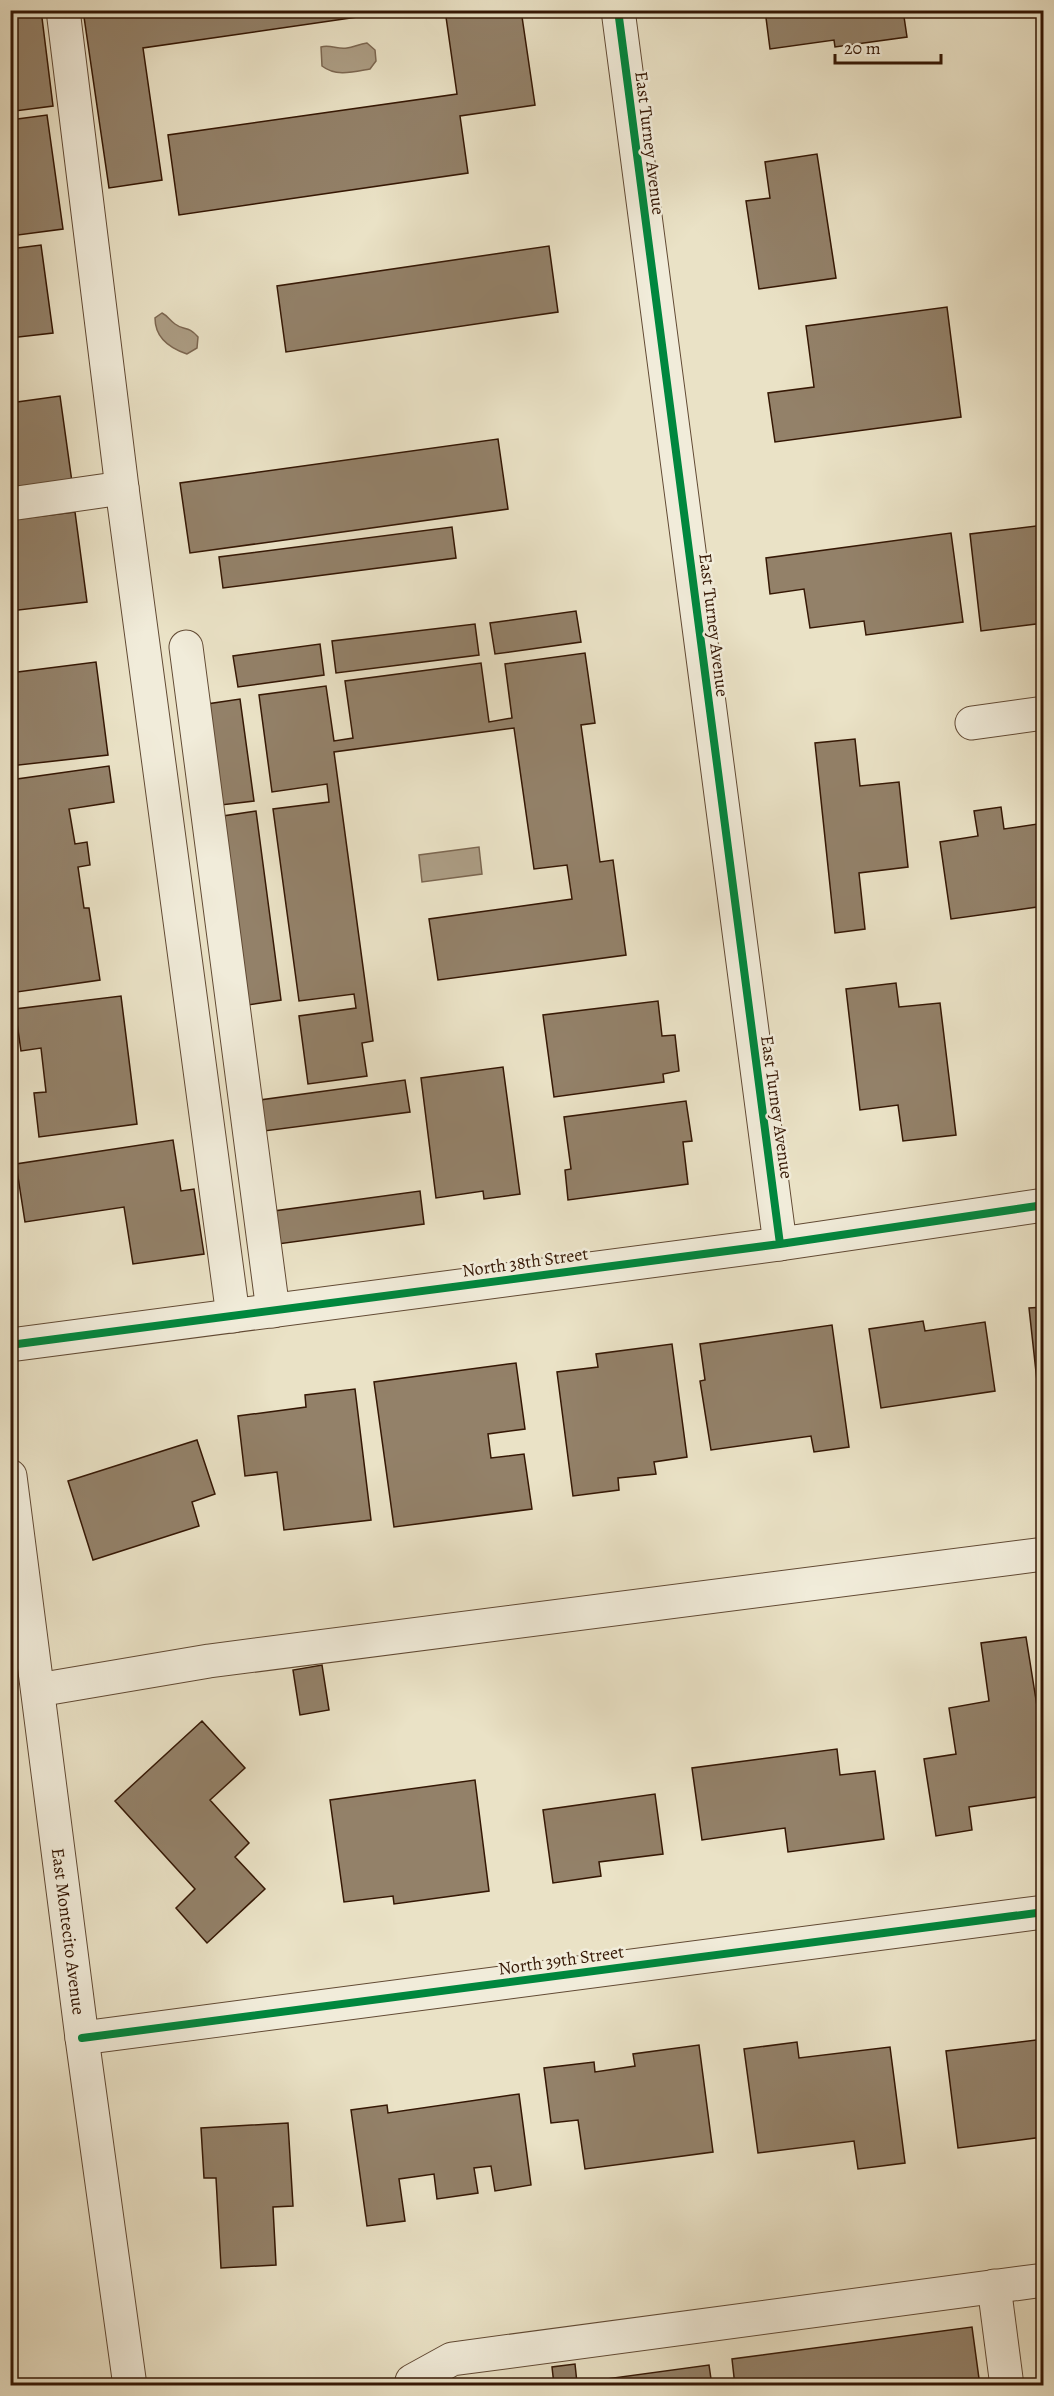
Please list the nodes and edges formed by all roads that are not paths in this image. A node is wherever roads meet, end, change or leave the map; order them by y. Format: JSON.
{"nodes":[{"id":1,"x":63,"y":10,"type":"edge"},
{"id":2,"x":618,"y":10,"type":"edge"},
{"id":3,"x":122,"y":488,"type":"junction"},
{"id":4,"x":10,"y":504,"type":"edge"},
{"id":5,"x":186,"y":647,"type":"dead end"},
{"id":6,"x":1044,"y":713,"type":"edge"},
{"id":7,"x":972,"y":723,"type":"dead end"},
{"id":8,"x":1044,"y":1206,"type":"edge"},
{"id":9,"x":780,"y":1244,"type":"junction"},
{"id":10,"x":273,"y":1311,"type":"junction"},
{"id":11,"x":233,"y":1316,"type":"junction"},
{"id":12,"x":10,"y":1345,"type":"edge"},
{"id":13,"x":10,"y":1476,"type":"edge"},
{"id":14,"x":1044,"y":1554,"type":"edge"},
{"id":15,"x":38,"y":1690,"type":"junction"},
{"id":16,"x":1044,"y":1912,"type":"edge"},
{"id":17,"x":82,"y":2038,"type":"junction"},
{"id":18,"x":1044,"y":2280,"type":"edge"},
{"id":19,"x":994,"y":2286,"type":"junction"},
{"id":20,"x":130,"y":2385,"type":"edge"},
{"id":21,"x":413,"y":2385,"type":"edge"},
{"id":22,"x":1007,"y":2385,"type":"edge"}],
"edges":[{"from":1,"to":3,"type":"street"},
{"from":2,"to":9,"type":"street","name":"East Turney Avenue"},
{"from":3,"to":4,"type":"street"},
{"from":3,"to":11,"type":"street"},
{"from":5,"to":10,"type":"street"},
{"from":6,"to":7,"type":"street"},
{"from":8,"to":9,"type":"street","name":"North 38th Street"},
{"from":9,"to":10,"type":"street","name":"North 38th Street"},
{"from":10,"to":11,"type":"street","name":"North 38th Street"},
{"from":11,"to":12,"type":"street","name":"North 38th Street"},
{"from":13,"to":15,"type":"street","name":"East Montecito Avenue"},
{"from":14,"to":15,"type":"street"},
{"from":15,"to":17,"type":"street","name":"East Montecito Avenue"},
{"from":16,"to":17,"type":"street","name":"North 39th Street"},
{"from":17,"to":20,"type":"street","name":"East Montecito Avenue"},
{"from":18,"to":19,"type":"street"},
{"from":19,"to":21,"type":"street"},
{"from":19,"to":22,"type":"street"}]}
